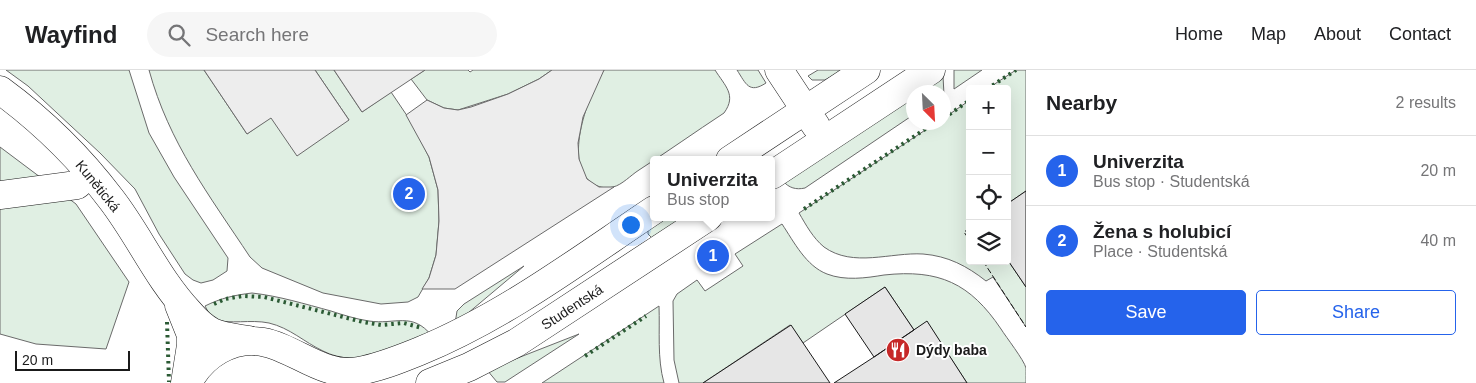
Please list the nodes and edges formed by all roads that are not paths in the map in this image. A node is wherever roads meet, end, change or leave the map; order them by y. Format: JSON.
{"nodes":[{"id":1,"x":779,"y":70,"type":"edge"},
{"id":2,"x":866,"y":70,"type":"edge"},
{"id":3,"x":931,"y":70,"type":"edge"},
{"id":4,"x":0,"y":90,"type":"edge"},
{"id":5,"x":805,"y":110,"type":"junction"},
{"id":6,"x":825,"y":140,"type":"junction"},
{"id":7,"x":736,"y":156,"type":"edge"},
{"id":8,"x":90,"y":173,"type":"junction"},
{"id":9,"x":775,"y":173,"type":"edge"},
{"id":10,"x":0,"y":195,"type":"edge"},
{"id":11,"x":650,"y":213,"type":"edge"},
{"id":12,"x":702,"y":221,"type":"edge"},
{"id":13,"x":176,"y":299,"type":"junction"},
{"id":14,"x":258,"y":341,"type":"junction"},
{"id":15,"x":285,"y":348,"type":"junction"},
{"id":16,"x":395,"y":361,"type":"junction"},
{"id":17,"x":187,"y":383,"type":"edge"},
{"id":18,"x":317,"y":383,"type":"edge"},
{"id":19,"x":420,"y":383,"type":"edge"},
{"id":20,"x":430,"y":383,"type":"edge"}],
"edges":[{"from":1,"to":5,"type":"street"},
{"from":2,"to":5,"type":"street"},
{"from":3,"to":6,"type":"street"},
{"from":4,"to":8,"type":"street","name":"Kunětická"},
{"from":5,"to":6,"type":"street"},
{"from":5,"to":7,"type":"street"},
{"from":6,"to":9,"type":"street"},
{"from":8,"to":10,"type":"street"},
{"from":8,"to":13,"type":"street","name":"Kunětická"},
{"from":11,"to":16,"type":"street"},
{"from":12,"to":20,"type":"street","name":"Studentská"},
{"from":13,"to":14,"type":"street","name":"Kunětická"},
{"from":13,"to":17,"type":"street","name":"Kunětická"},
{"from":14,"to":15,"type":"street","name":"Kunětická"},
{"from":14,"to":17,"type":"street"},
{"from":15,"to":16,"type":"street"},
{"from":15,"to":18,"type":"street"},
{"from":16,"to":19,"type":"street"}]}
